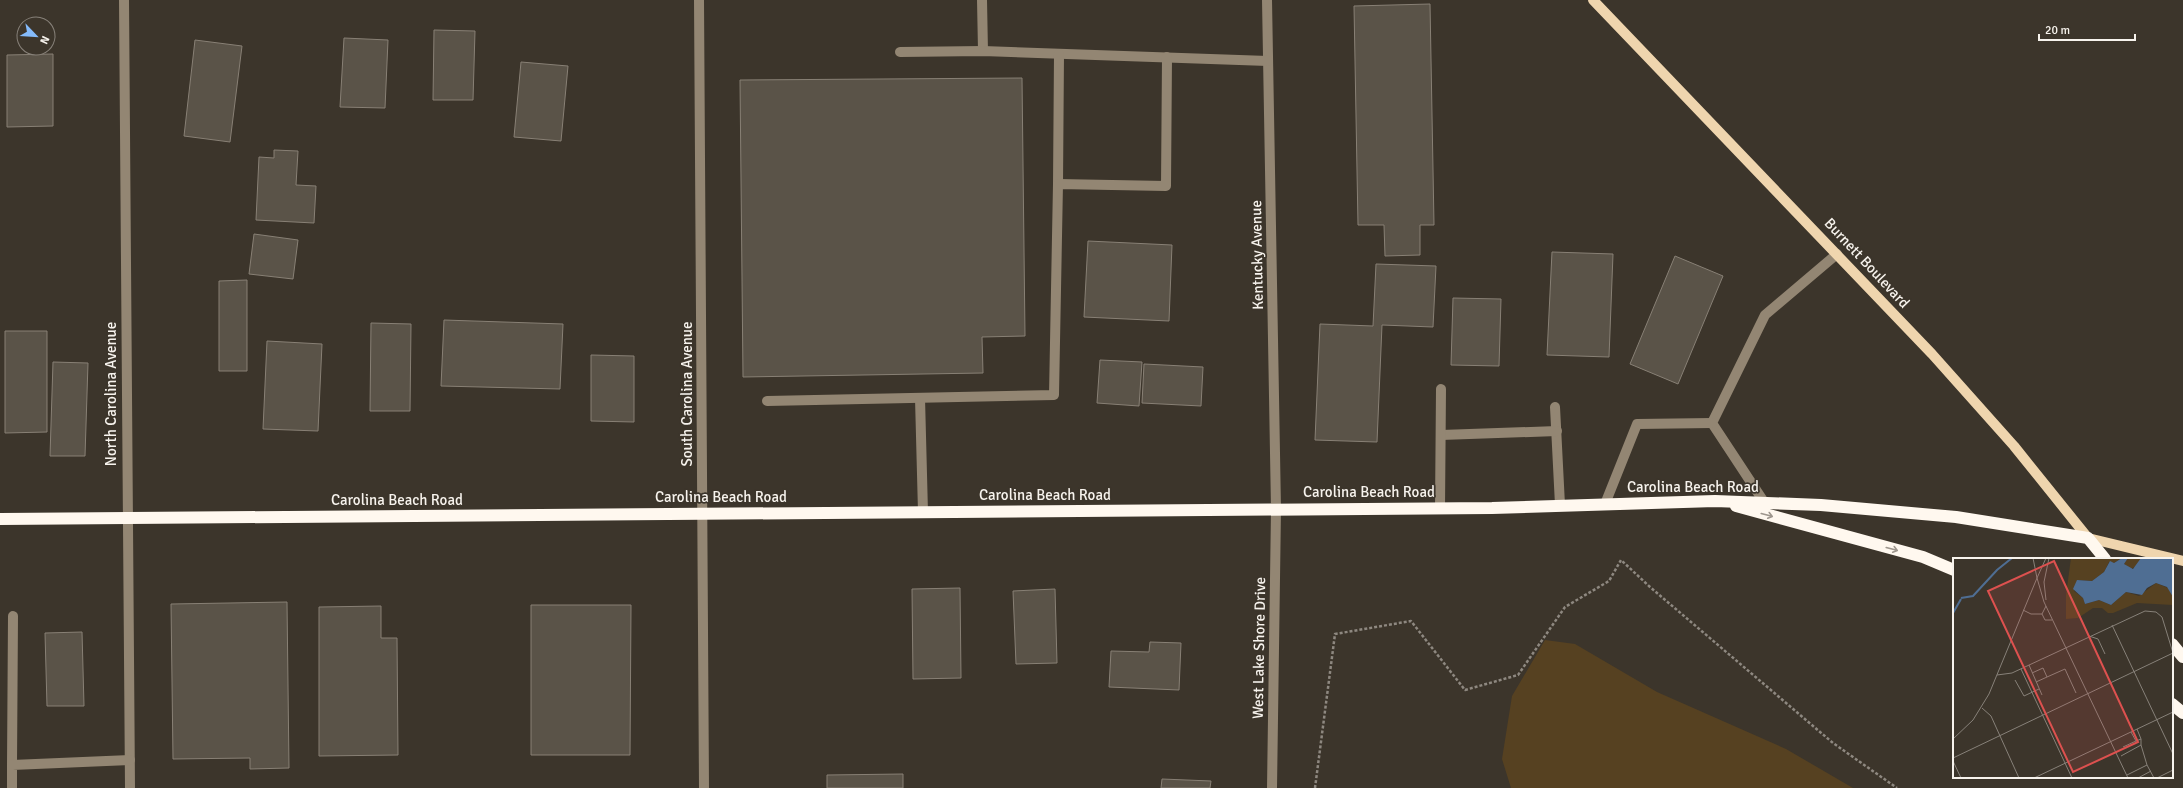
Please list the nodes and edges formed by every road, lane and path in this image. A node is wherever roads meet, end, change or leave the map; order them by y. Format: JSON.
{"nodes":[{"id":1,"x":124,"y":0,"type":"edge"},
{"id":2,"x":699,"y":0,"type":"edge"},
{"id":3,"x":982,"y":0,"type":"edge"},
{"id":4,"x":1267,"y":0,"type":"edge"},
{"id":5,"x":1593,"y":0,"type":"edge"},
{"id":6,"x":983,"y":51,"type":"junction"},
{"id":7,"x":900,"y":52,"type":"dead end"},
{"id":8,"x":1059,"y":54,"type":"junction"},
{"id":9,"x":1167,"y":57,"type":"junction"},
{"id":10,"x":1268,"y":61,"type":"junction"},
{"id":11,"x":1058,"y":184,"type":"junction"},
{"id":12,"x":1837,"y":254,"type":"junction"},
{"id":13,"x":1441,"y":389,"type":"dead end"},
{"id":14,"x":920,"y":398,"type":"junction"},
{"id":15,"x":767,"y":401,"type":"dead end"},
{"id":16,"x":1555,"y":407,"type":"dead end"},
{"id":17,"x":1712,"y":423,"type":"junction"},
{"id":18,"x":1557,"y":431,"type":"junction"},
{"id":19,"x":1441,"y":435,"type":"junction"},
{"id":20,"x":1716,"y":501,"type":"junction"},
{"id":21,"x":1764,"y":502,"type":"junction"},
{"id":22,"x":1605,"y":504,"type":"junction"},
{"id":23,"x":1560,"y":505,"type":"junction"},
{"id":24,"x":1440,"y":508,"type":"junction"},
{"id":25,"x":1276,"y":509,"type":"junction"},
{"id":26,"x":923,"y":512,"type":"junction"},
{"id":27,"x":703,"y":514,"type":"junction"},
{"id":28,"x":127,"y":518,"type":"junction"},
{"id":29,"x":0,"y":520,"type":"edge"},
{"id":30,"x":2088,"y":538,"type":"junction"},
{"id":31,"x":2104,"y":558,"type":"edge"},
{"id":32,"x":2171,"y":558,"type":"edge"},
{"id":33,"x":2173,"y":559,"type":"edge"},
{"id":34,"x":2183,"y":561,"type":"edge"},
{"id":35,"x":1953,"y":570,"type":"edge"},
{"id":36,"x":13,"y":616,"type":"dead end"},
{"id":37,"x":2173,"y":645,"type":"edge"},
{"id":38,"x":2183,"y":657,"type":"edge"},
{"id":39,"x":2173,"y":705,"type":"edge"},
{"id":40,"x":2183,"y":713,"type":"edge"},
{"id":41,"x":130,"y":760,"type":"junction"},
{"id":42,"x":12,"y":765,"type":"junction"},
{"id":43,"x":12,"y":788,"type":"edge"},
{"id":44,"x":130,"y":788,"type":"edge"},
{"id":45,"x":704,"y":788,"type":"edge"},
{"id":46,"x":1272,"y":788,"type":"edge"},
{"id":47,"x":1315,"y":788,"type":"edge"},
{"id":48,"x":1897,"y":788,"type":"edge"}],
"edges":[{"from":1,"to":28,"type":"street","name":"North Carolina Avenue"},
{"from":2,"to":27,"type":"street","name":"South Carolina Avenue"},
{"from":3,"to":6,"type":"street"},
{"from":4,"to":10,"type":"street","name":"Kentucky Avenue"},
{"from":5,"to":12,"type":"main road","name":"Burnett Boulevard"},
{"from":6,"to":7,"type":"street"},
{"from":6,"to":8,"type":"street"},
{"from":8,"to":9,"type":"street"},
{"from":8,"to":11,"type":"street"},
{"from":9,"to":10,"type":"street"},
{"from":9,"to":11,"type":"street"},
{"from":10,"to":25,"type":"street","name":"Kentucky Avenue"},
{"from":11,"to":14,"type":"street"},
{"from":12,"to":17,"type":"street"},
{"from":12,"to":30,"type":"main road","name":"Burnett Boulevard"},
{"from":13,"to":19,"type":"street"},
{"from":14,"to":15,"type":"street"},
{"from":14,"to":26,"type":"street"},
{"from":16,"to":18,"type":"street"},
{"from":17,"to":21,"type":"street"},
{"from":17,"to":22,"type":"street"},
{"from":18,"to":19,"type":"street"},
{"from":18,"to":23,"type":"street"},
{"from":19,"to":24,"type":"street"},
{"from":20,"to":21,"type":"highway","name":"Carolina Beach Road"},
{"from":20,"to":22,"type":"highway","name":"Carolina Beach Road"},
{"from":20,"to":35,"type":"highway","one_way":true},
{"from":21,"to":30,"type":"highway","name":"Carolina Beach Road"},
{"from":22,"to":23,"type":"highway","name":"Carolina Beach Road"},
{"from":23,"to":24,"type":"highway","name":"Carolina Beach Road"},
{"from":24,"to":25,"type":"highway","name":"Carolina Beach Road"},
{"from":25,"to":26,"type":"highway","name":"Carolina Beach Road"},
{"from":25,"to":46,"type":"street","name":"West Lake Shore Drive"},
{"from":26,"to":27,"type":"highway","name":"Carolina Beach Road"},
{"from":27,"to":28,"type":"highway","name":"Carolina Beach Road"},
{"from":27,"to":45,"type":"street","name":"South Carolina Avenue"},
{"from":28,"to":29,"type":"highway","name":"Carolina Beach Road"},
{"from":28,"to":41,"type":"street","name":"North Carolina Avenue"},
{"from":30,"to":31,"type":"highway","name":"Burnett Boulevard"},
{"from":30,"to":32,"type":"main road"},
{"from":33,"to":34,"type":"main road"},
{"from":36,"to":42,"type":"street"},
{"from":37,"to":38,"type":"highway"},
{"from":39,"to":40,"type":"highway"},
{"from":41,"to":42,"type":"street"},
{"from":41,"to":44,"type":"street","name":"North Carolina Avenue"},
{"from":42,"to":43,"type":"street"},
{"from":47,"to":48,"type":"path"}]}
